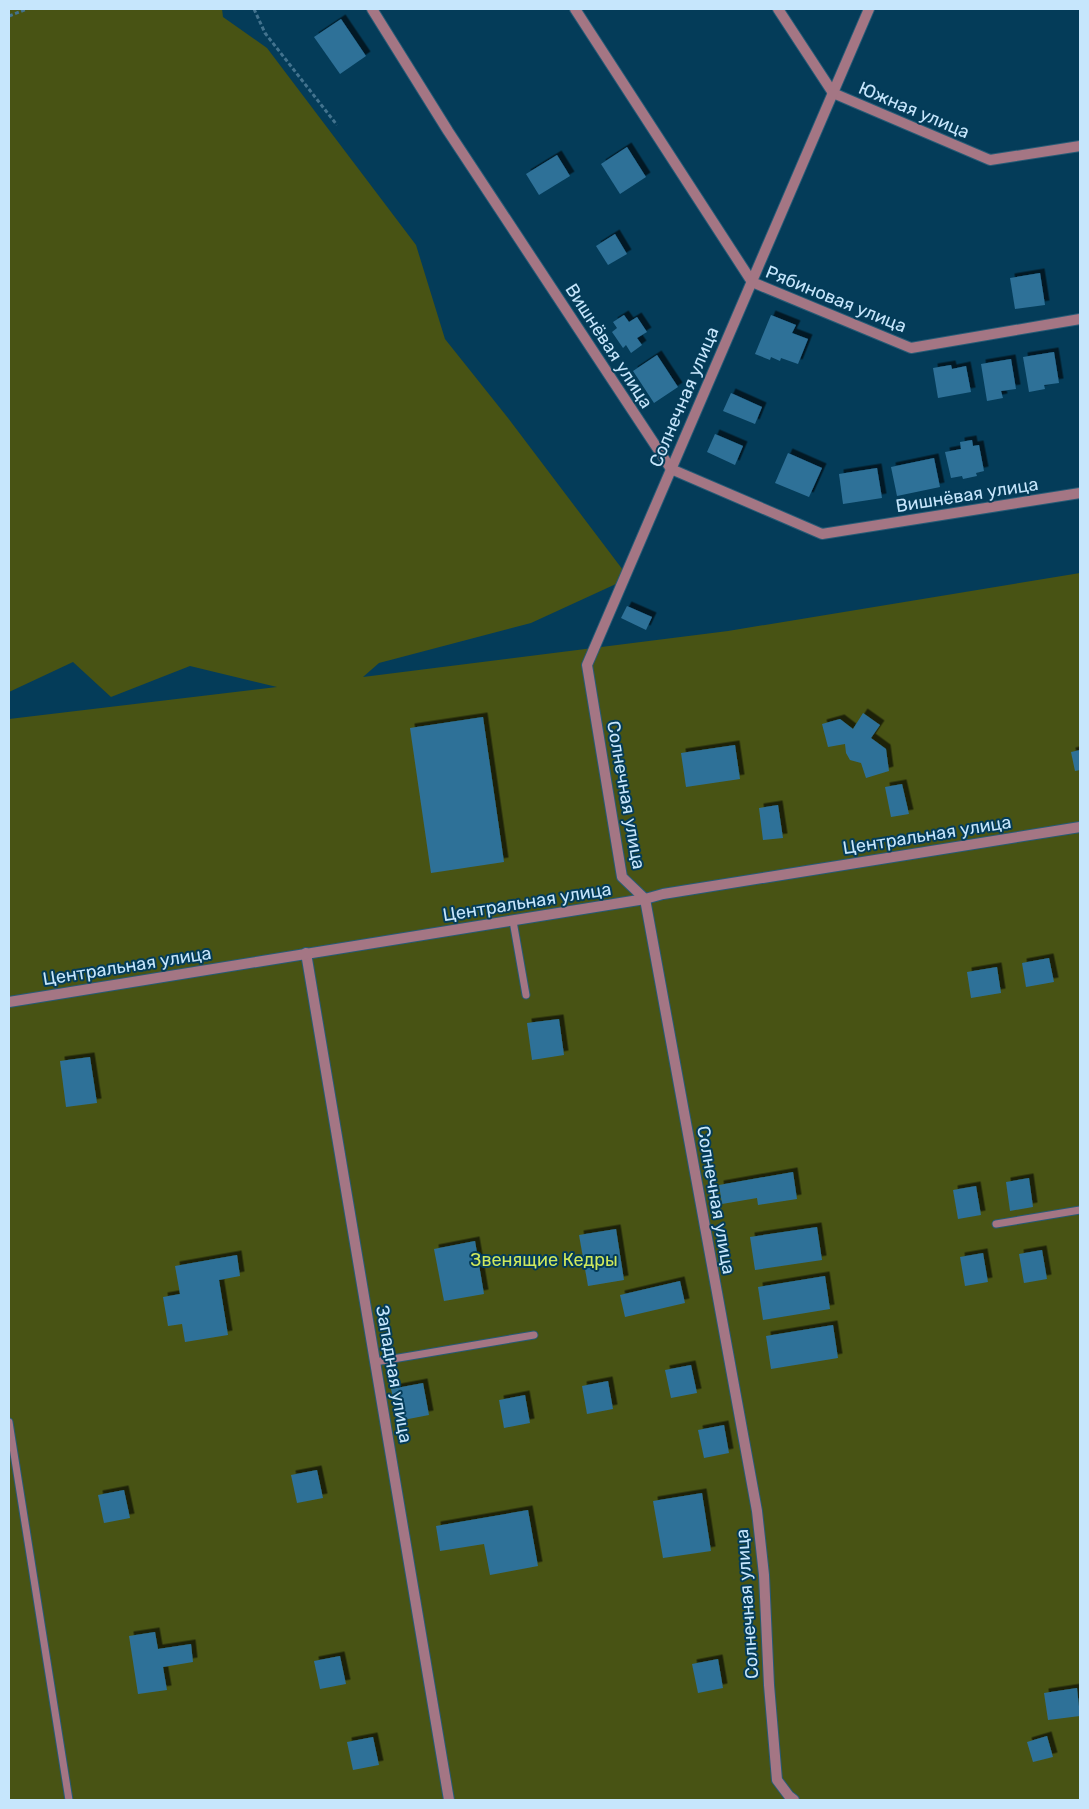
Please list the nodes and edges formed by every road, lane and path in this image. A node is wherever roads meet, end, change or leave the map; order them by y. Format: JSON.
{"nodes":[{"id":1,"x":27,"y":9,"type":"edge"},
{"id":2,"x":254,"y":9,"type":"edge"},
{"id":3,"x":372,"y":9,"type":"edge"},
{"id":4,"x":575,"y":9,"type":"edge"},
{"id":5,"x":778,"y":9,"type":"edge"},
{"id":6,"x":869,"y":9,"type":"edge"},
{"id":7,"x":9,"y":16,"type":"edge"},
{"id":8,"x":833,"y":93,"type":"junction"},
{"id":9,"x":337,"y":125,"type":"dead end"},
{"id":10,"x":1080,"y":146,"type":"edge"},
{"id":11,"x":752,"y":282,"type":"junction"},
{"id":12,"x":1080,"y":319,"type":"edge"},
{"id":13,"x":671,"y":469,"type":"junction"},
{"id":14,"x":1080,"y":493,"type":"edge"},
{"id":15,"x":1080,"y":827,"type":"edge"},
{"id":16,"x":645,"y":899,"type":"junction"},
{"id":17,"x":513,"y":921,"type":"junction"},
{"id":18,"x":306,"y":953,"type":"junction"},
{"id":19,"x":526,"y":995,"type":"dead end"},
{"id":20,"x":9,"y":1002,"type":"edge"},
{"id":21,"x":1080,"y":1210,"type":"edge"},
{"id":22,"x":996,"y":1224,"type":"dead end"},
{"id":23,"x":534,"y":1335,"type":"dead end"},
{"id":24,"x":375,"y":1362,"type":"junction"},
{"id":25,"x":9,"y":1422,"type":"edge"},
{"id":26,"x":69,"y":1800,"type":"edge"},
{"id":27,"x":449,"y":1800,"type":"edge"},
{"id":28,"x":794,"y":1800,"type":"edge"}],
"edges":[{"from":1,"to":7,"type":"path"},
{"from":2,"to":9,"type":"path"},
{"from":3,"to":13,"type":"street","name":"Вишнёвая улица"},
{"from":4,"to":11,"type":"street","name":"Рябиновая улица"},
{"from":5,"to":8,"type":"street","name":"Южная улица"},
{"from":6,"to":8,"type":"street","name":"Солнечная улица"},
{"from":8,"to":10,"type":"street","name":"Южная улица"},
{"from":8,"to":11,"type":"street","name":"Солнечная улица"},
{"from":11,"to":12,"type":"street","name":"Рябиновая улица"},
{"from":11,"to":13,"type":"street","name":"Солнечная улица"},
{"from":13,"to":14,"type":"street","name":"Вишнёвая улица"},
{"from":13,"to":16,"type":"street","name":"Солнечная улица"},
{"from":15,"to":16,"type":"street","name":"Центральная улица"},
{"from":16,"to":17,"type":"street","name":"Центральная улица"},
{"from":16,"to":28,"type":"street","name":"Солнечная улица"},
{"from":17,"to":18,"type":"street","name":"Центральная улица"},
{"from":17,"to":19,"type":"lane"},
{"from":18,"to":20,"type":"street","name":"Центральная улица"},
{"from":18,"to":24,"type":"street","name":"Западная улица"},
{"from":21,"to":22,"type":"lane"},
{"from":23,"to":24,"type":"lane"},
{"from":24,"to":27,"type":"street","name":"Западная улица"},
{"from":25,"to":26,"type":"lane"}]}
